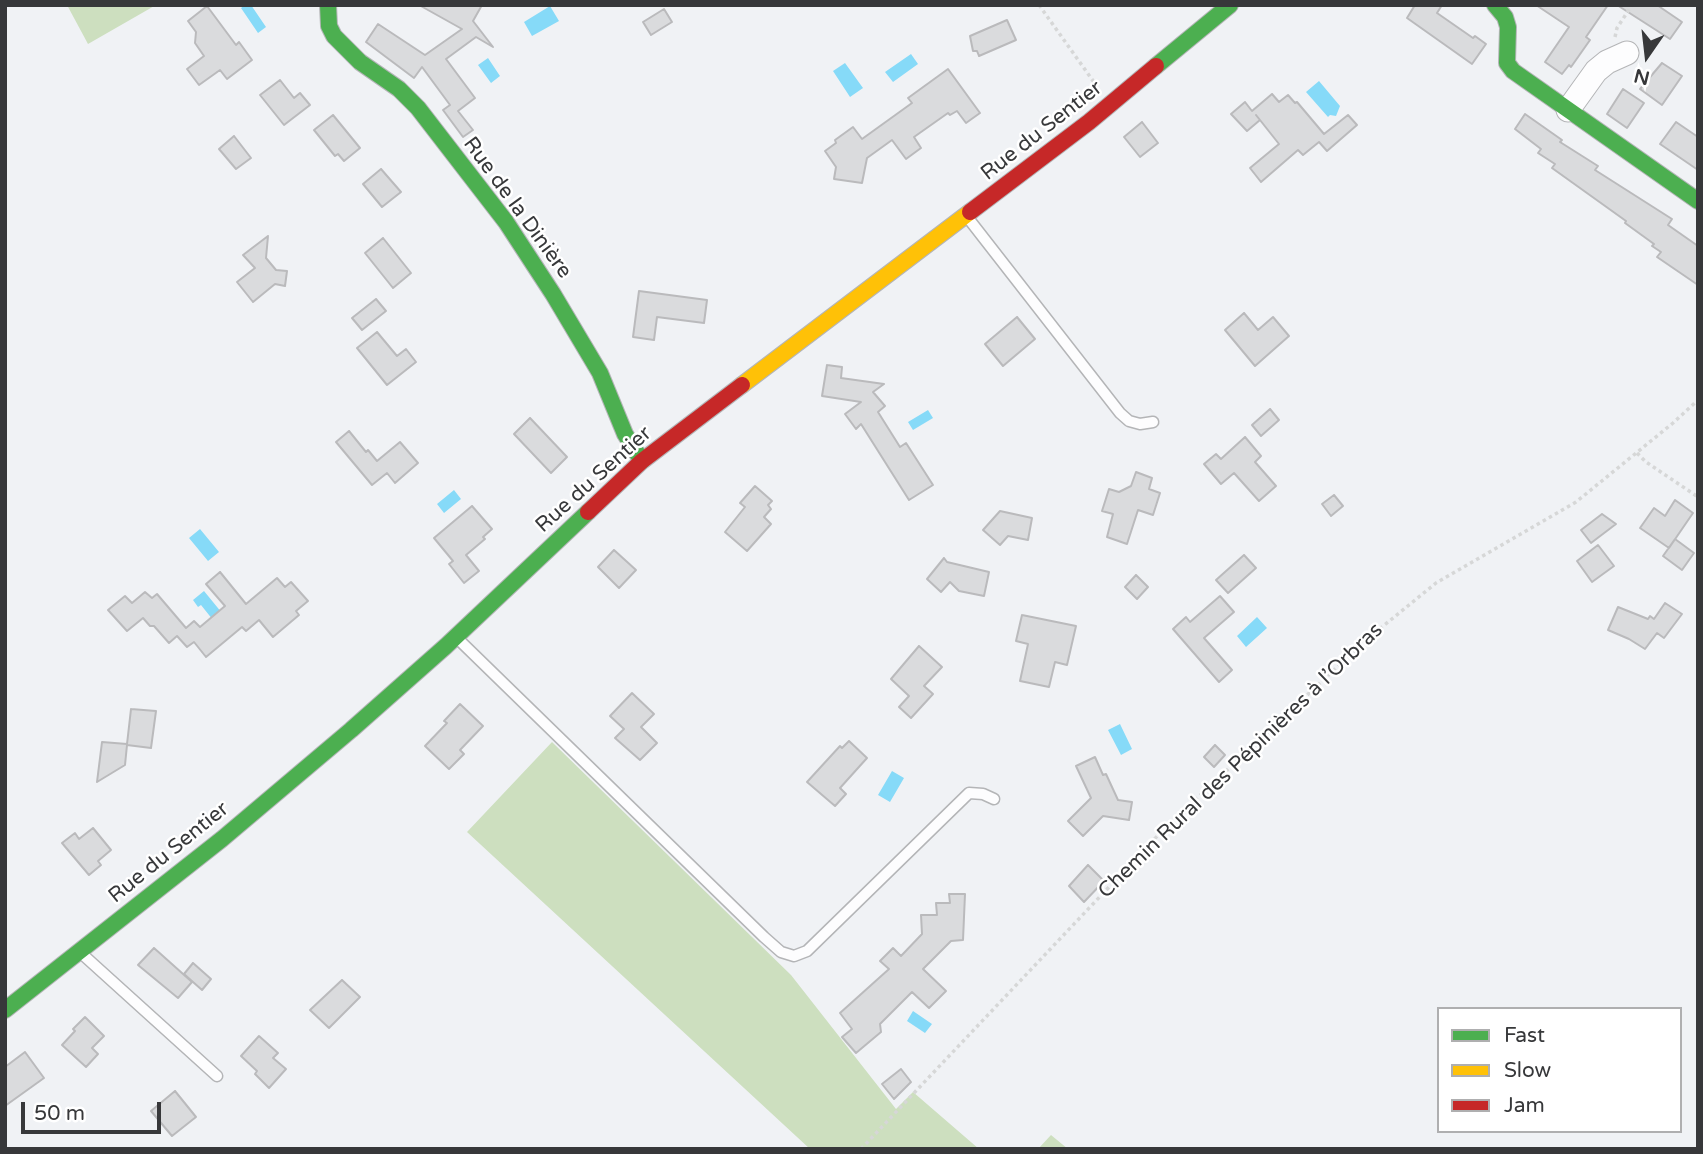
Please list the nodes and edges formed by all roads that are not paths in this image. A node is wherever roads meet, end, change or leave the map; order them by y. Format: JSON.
{"nodes":[{"id":1,"x":328,"y":5,"type":"edge"},
{"id":2,"x":1230,"y":5,"type":"edge"},
{"id":3,"x":1495,"y":5,"type":"edge"},
{"id":4,"x":1620,"y":46,"type":"road end"},
{"id":5,"x":1568,"y":110,"type":"junction"},
{"id":6,"x":1698,"y":201,"type":"edge"},
{"id":7,"x":966,"y":216,"type":"junction"},
{"id":8,"x":1153,"y":422,"type":"dead end"},
{"id":9,"x":642,"y":461,"type":"junction"},
{"id":10,"x":456,"y":637,"type":"junction"},
{"id":11,"x":993,"y":799,"type":"dead end"},
{"id":12,"x":79,"y":951,"type":"junction"},
{"id":13,"x":5,"y":1010,"type":"edge"},
{"id":14,"x":217,"y":1076,"type":"dead end"}],
"edges":[{"from":1,"to":9,"type":"street","name":"Rue de la Dinière"},
{"from":2,"to":7,"type":"street","name":"Rue du Sentier"},
{"from":3,"to":5,"type":"street"},
{"from":4,"to":5,"type":"street"},
{"from":5,"to":6,"type":"street"},
{"from":7,"to":8,"type":"lane"},
{"from":7,"to":9,"type":"street","name":"Rue du Sentier"},
{"from":9,"to":10,"type":"street","name":"Rue du Sentier"},
{"from":10,"to":11,"type":"lane"},
{"from":10,"to":12,"type":"street","name":"Rue du Sentier"},
{"from":12,"to":13,"type":"street","name":"Rue du Sentier"},
{"from":12,"to":14,"type":"lane"}]}
